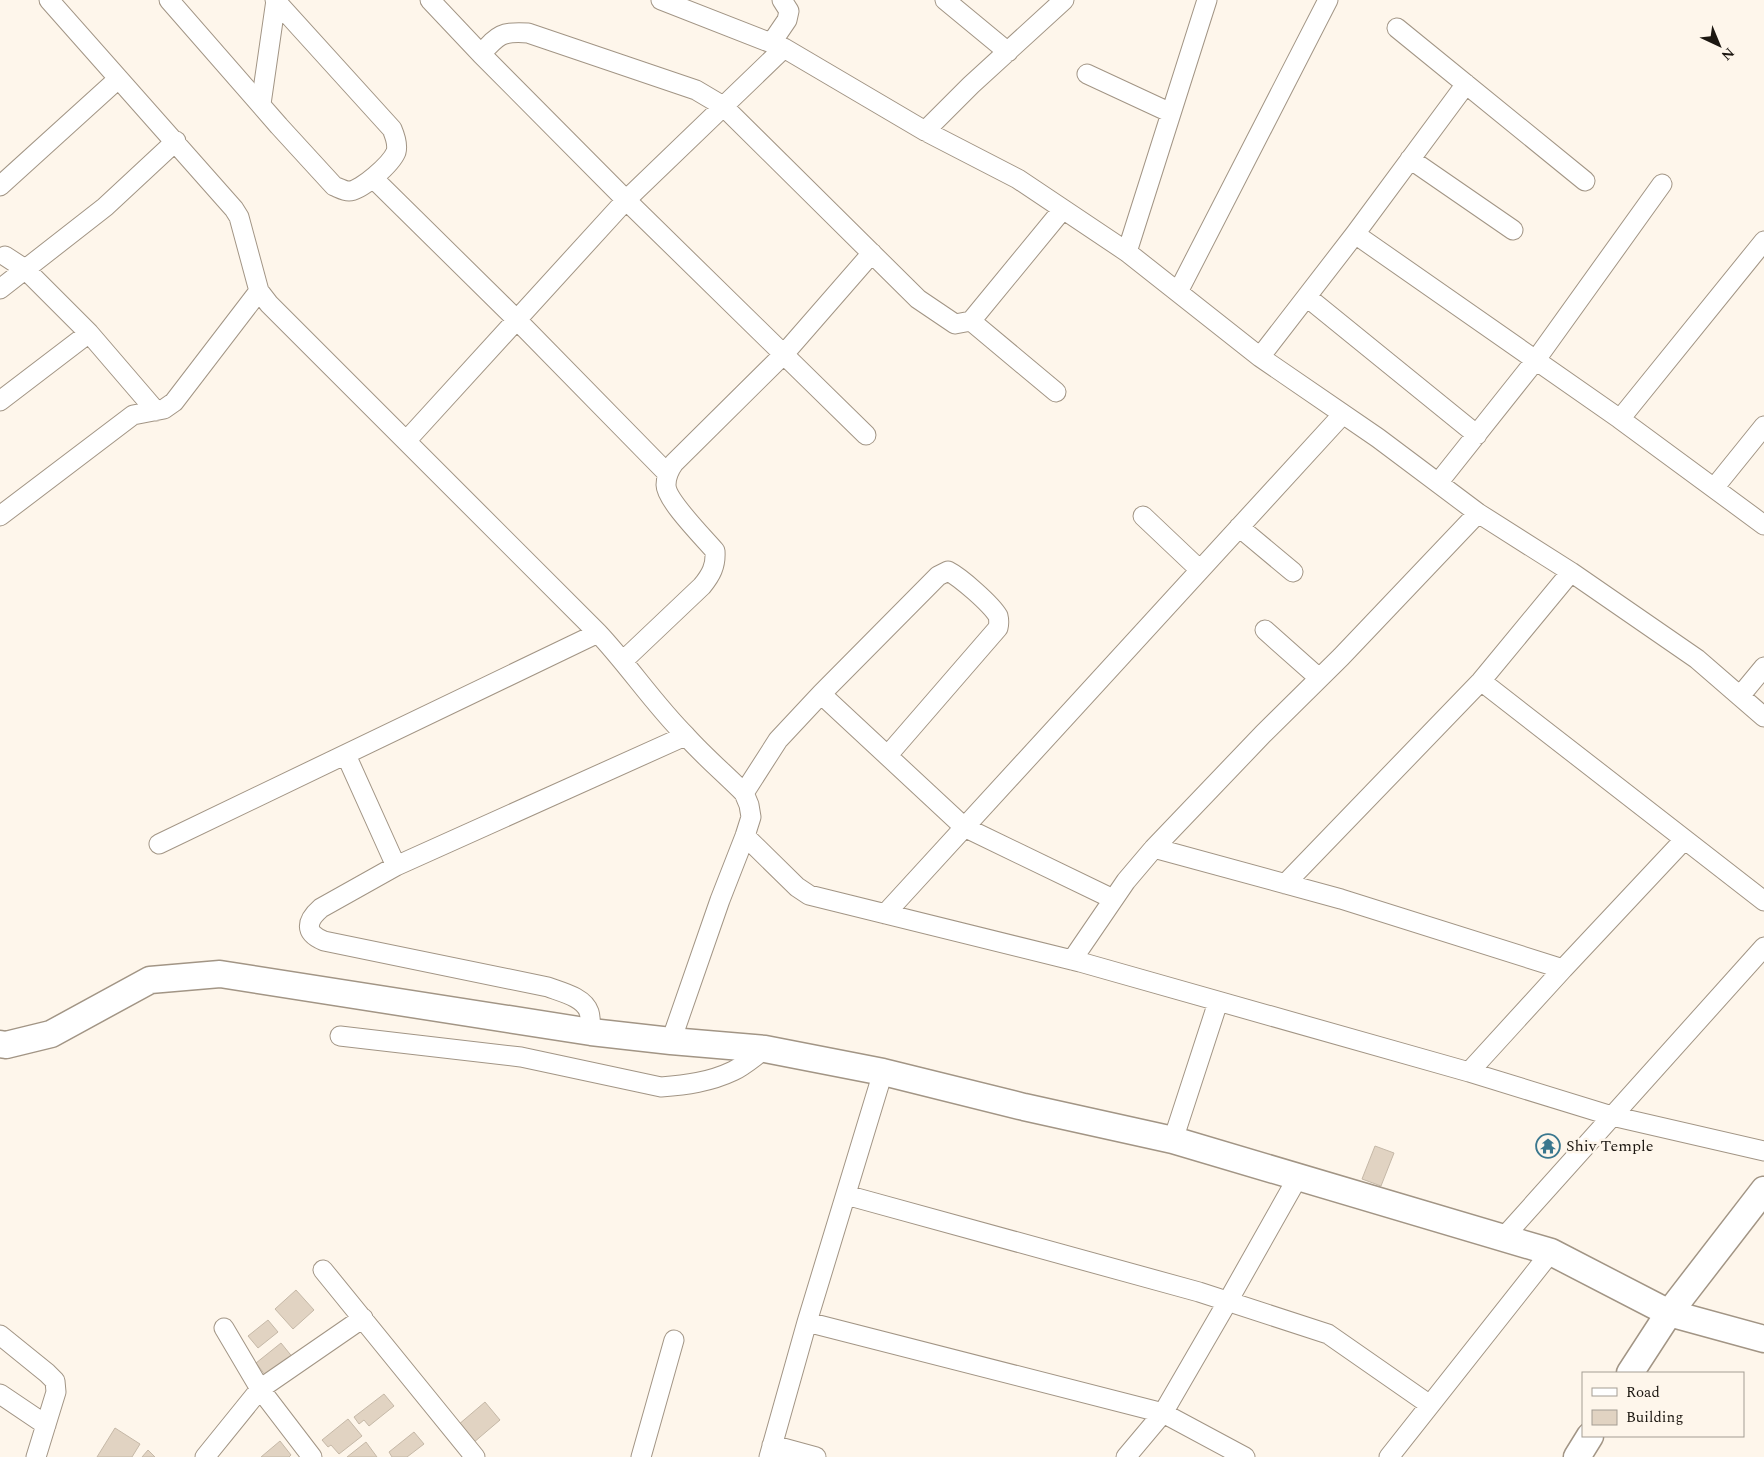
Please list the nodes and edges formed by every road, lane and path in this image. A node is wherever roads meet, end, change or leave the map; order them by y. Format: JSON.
{"nodes":[{"id":1,"x":49,"y":0,"type":"edge"},
{"id":2,"x":169,"y":0,"type":"edge"},
{"id":3,"x":276,"y":0,"type":"edge"},
{"id":4,"x":430,"y":0,"type":"edge"},
{"id":5,"x":661,"y":0,"type":"edge"},
{"id":6,"x":782,"y":0,"type":"edge"},
{"id":7,"x":945,"y":0,"type":"edge"},
{"id":8,"x":1064,"y":0,"type":"edge"},
{"id":9,"x":1207,"y":0,"type":"edge"},
{"id":10,"x":1328,"y":0,"type":"edge"},
{"id":11,"x":1397,"y":28,"type":"dead end"},
{"id":12,"x":778,"y":45,"type":"junction"},
{"id":13,"x":1008,"y":52,"type":"junction"},
{"id":14,"x":481,"y":54,"type":"junction"},
{"id":15,"x":1086,"y":74,"type":"dead end"},
{"id":16,"x":118,"y":79,"type":"junction"},
{"id":17,"x":1466,"y":84,"type":"junction"},
{"id":18,"x":261,"y":104,"type":"junction"},
{"id":19,"x":724,"y":106,"type":"junction"},
{"id":20,"x":1171,"y":113,"type":"junction"},
{"id":21,"x":925,"y":131,"type":"junction"},
{"id":22,"x":176,"y":141,"type":"junction"},
{"id":23,"x":1410,"y":159,"type":"junction"},
{"id":24,"x":373,"y":178,"type":"junction"},
{"id":25,"x":1585,"y":181,"type":"dead end"},
{"id":26,"x":1662,"y":184,"type":"dead end"},
{"id":27,"x":0,"y":186,"type":"edge"},
{"id":28,"x":626,"y":200,"type":"junction"},
{"id":29,"x":1063,"y":209,"type":"junction"},
{"id":30,"x":1513,"y":230,"type":"dead end"},
{"id":31,"x":1355,"y":234,"type":"junction"},
{"id":32,"x":1764,"y":241,"type":"edge"},
{"id":33,"x":1127,"y":252,"type":"junction"},
{"id":34,"x":872,"y":254,"type":"junction"},
{"id":35,"x":5,"y":256,"type":"dead end"},
{"id":36,"x":25,"y":269,"type":"junction"},
{"id":37,"x":0,"y":289,"type":"edge"},
{"id":38,"x":259,"y":291,"type":"junction"},
{"id":39,"x":1178,"y":292,"type":"junction"},
{"id":40,"x":1307,"y":297,"type":"junction"},
{"id":41,"x":516,"y":319,"type":"junction"},
{"id":42,"x":971,"y":321,"type":"junction"},
{"id":43,"x":90,"y":333,"type":"junction"},
{"id":44,"x":784,"y":354,"type":"junction"},
{"id":45,"x":1260,"y":357,"type":"junction"},
{"id":46,"x":1535,"y":360,"type":"junction"},
{"id":47,"x":1056,"y":392,"type":"dead end"},
{"id":48,"x":0,"y":401,"type":"edge"},
{"id":49,"x":156,"y":412,"type":"junction"},
{"id":50,"x":1343,"y":414,"type":"junction"},
{"id":51,"x":1620,"y":419,"type":"junction"},
{"id":52,"x":1764,"y":426,"type":"edge"},
{"id":53,"x":866,"y":435,"type":"dead end"},
{"id":54,"x":1477,"y":436,"type":"junction"},
{"id":55,"x":407,"y":440,"type":"junction"},
{"id":56,"x":667,"y":473,"type":"junction"},
{"id":57,"x":1438,"y":483,"type":"junction"},
{"id":58,"x":1714,"y":488,"type":"junction"},
{"id":59,"x":1478,"y":513,"type":"junction"},
{"id":60,"x":0,"y":516,"type":"edge"},
{"id":61,"x":1144,"y":516,"type":"dead end"},
{"id":62,"x":1764,"y":525,"type":"edge"},
{"id":63,"x":1239,"y":527,"type":"junction"},
{"id":64,"x":1200,"y":570,"type":"junction"},
{"id":65,"x":1292,"y":572,"type":"dead end"},
{"id":66,"x":1571,"y":572,"type":"junction"},
{"id":67,"x":1265,"y":630,"type":"dead end"},
{"id":68,"x":598,"y":633,"type":"junction"},
{"id":69,"x":624,"y":660,"type":"junction"},
{"id":70,"x":1764,"y":667,"type":"edge"},
{"id":71,"x":1319,"y":678,"type":"junction"},
{"id":72,"x":1481,"y":681,"type":"junction"},
{"id":73,"x":821,"y":694,"type":"junction"},
{"id":74,"x":1740,"y":696,"type":"junction"},
{"id":75,"x":1764,"y":717,"type":"edge"},
{"id":76,"x":685,"y":736,"type":"junction"},
{"id":77,"x":346,"y":754,"type":"junction"},
{"id":78,"x":888,"y":755,"type":"junction"},
{"id":79,"x":744,"y":793,"type":"junction"},
{"id":80,"x":964,"y":827,"type":"junction"},
{"id":81,"x":746,"y":836,"type":"junction"},
{"id":82,"x":1684,"y":840,"type":"junction"},
{"id":83,"x":159,"y":844,"type":"dead end"},
{"id":84,"x":1154,"y":848,"type":"junction"},
{"id":85,"x":396,"y":866,"type":"junction"},
{"id":86,"x":1285,"y":884,"type":"junction"},
{"id":87,"x":1113,"y":899,"type":"junction"},
{"id":88,"x":1764,"y":902,"type":"edge"},
{"id":89,"x":885,"y":914,"type":"junction"},
{"id":90,"x":1764,"y":946,"type":"edge"},
{"id":91,"x":1072,"y":960,"type":"junction"},
{"id":92,"x":1563,"y":969,"type":"junction"},
{"id":93,"x":1218,"y":1002,"type":"junction"},
{"id":94,"x":591,"y":1032,"type":"junction"},
{"id":95,"x":340,"y":1036,"type":"dead end"},
{"id":96,"x":671,"y":1041,"type":"junction"},
{"id":97,"x":0,"y":1044,"type":"edge"},
{"id":98,"x":765,"y":1049,"type":"junction"},
{"id":99,"x":883,"y":1072,"type":"junction"},
{"id":100,"x":1469,"y":1072,"type":"junction"},
{"id":101,"x":1612,"y":1116,"type":"junction"},
{"id":102,"x":1173,"y":1140,"type":"junction"},
{"id":103,"x":1764,"y":1151,"type":"edge"},
{"id":104,"x":1298,"y":1177,"type":"junction"},
{"id":105,"x":1764,"y":1190,"type":"edge"},
{"id":106,"x":846,"y":1195,"type":"junction"},
{"id":107,"x":1503,"y":1238,"type":"junction"},
{"id":108,"x":1551,"y":1252,"type":"junction"},
{"id":109,"x":323,"y":1270,"type":"dead end"},
{"id":110,"x":1228,"y":1302,"type":"junction"},
{"id":111,"x":1668,"y":1313,"type":"junction"},
{"id":112,"x":363,"y":1318,"type":"junction"},
{"id":113,"x":807,"y":1322,"type":"junction"},
{"id":114,"x":224,"y":1328,"type":"dead end"},
{"id":115,"x":0,"y":1335,"type":"edge"},
{"id":116,"x":1764,"y":1339,"type":"edge"},
{"id":117,"x":674,"y":1340,"type":"dead end"},
{"id":118,"x":1631,"y":1372,"type":"edge"},
{"id":119,"x":260,"y":1389,"type":"junction"},
{"id":120,"x":0,"y":1394,"type":"edge"},
{"id":121,"x":1430,"y":1405,"type":"junction"},
{"id":122,"x":1163,"y":1413,"type":"junction"},
{"id":123,"x":46,"y":1425,"type":"junction"},
{"id":124,"x":1589,"y":1437,"type":"edge"},
{"id":125,"x":771,"y":1451,"type":"edge"},
{"id":126,"x":36,"y":1457,"type":"edge"},
{"id":127,"x":205,"y":1457,"type":"edge"},
{"id":128,"x":312,"y":1457,"type":"edge"},
{"id":129,"x":475,"y":1457,"type":"edge"},
{"id":130,"x":641,"y":1457,"type":"edge"},
{"id":131,"x":816,"y":1457,"type":"edge"},
{"id":132,"x":1126,"y":1457,"type":"edge"},
{"id":133,"x":1245,"y":1457,"type":"edge"},
{"id":134,"x":1389,"y":1457,"type":"edge"},
{"id":135,"x":1576,"y":1457,"type":"edge"}],
"edges":[{"from":1,"to":16,"type":"street"},
{"from":2,"to":18,"type":"street"},
{"from":3,"to":18,"type":"street"},
{"from":3,"to":24,"type":"street"},
{"from":4,"to":14,"type":"street"},
{"from":5,"to":12,"type":"street"},
{"from":6,"to":12,"type":"street"},
{"from":7,"to":13,"type":"street"},
{"from":8,"to":13,"type":"street"},
{"from":9,"to":20,"type":"street"},
{"from":10,"to":39,"type":"street"},
{"from":11,"to":17,"type":"street"},
{"from":12,"to":19,"type":"street"},
{"from":12,"to":21,"type":"street"},
{"from":13,"to":21,"type":"street"},
{"from":14,"to":19,"type":"street"},
{"from":14,"to":28,"type":"street"},
{"from":15,"to":20,"type":"street"},
{"from":16,"to":22,"type":"street"},
{"from":16,"to":27,"type":"street"},
{"from":17,"to":23,"type":"street"},
{"from":17,"to":25,"type":"street"},
{"from":18,"to":24,"type":"street"},
{"from":19,"to":28,"type":"street"},
{"from":19,"to":34,"type":"street"},
{"from":20,"to":33,"type":"street"},
{"from":21,"to":29,"type":"street"},
{"from":22,"to":36,"type":"street"},
{"from":22,"to":38,"type":"street"},
{"from":23,"to":30,"type":"street"},
{"from":23,"to":31,"type":"street"},
{"from":24,"to":41,"type":"street"},
{"from":26,"to":46,"type":"street"},
{"from":28,"to":41,"type":"street"},
{"from":28,"to":44,"type":"street"},
{"from":29,"to":33,"type":"street"},
{"from":29,"to":42,"type":"street"},
{"from":31,"to":40,"type":"street"},
{"from":31,"to":46,"type":"street"},
{"from":32,"to":51,"type":"street"},
{"from":33,"to":39,"type":"street"},
{"from":34,"to":42,"type":"street"},
{"from":34,"to":44,"type":"street"},
{"from":35,"to":36,"type":"street"},
{"from":36,"to":37,"type":"street"},
{"from":36,"to":43,"type":"street"},
{"from":38,"to":49,"type":"street"},
{"from":38,"to":55,"type":"street"},
{"from":39,"to":45,"type":"street"},
{"from":40,"to":45,"type":"street"},
{"from":40,"to":54,"type":"street"},
{"from":41,"to":55,"type":"street"},
{"from":41,"to":56,"type":"street"},
{"from":42,"to":47,"type":"street"},
{"from":43,"to":48,"type":"street"},
{"from":43,"to":49,"type":"street"},
{"from":44,"to":53,"type":"street"},
{"from":44,"to":56,"type":"street"},
{"from":45,"to":50,"type":"street"},
{"from":46,"to":51,"type":"street"},
{"from":46,"to":54,"type":"street"},
{"from":49,"to":60,"type":"street"},
{"from":50,"to":57,"type":"street"},
{"from":50,"to":63,"type":"street"},
{"from":51,"to":58,"type":"street"},
{"from":52,"to":58,"type":"street"},
{"from":54,"to":57,"type":"street"},
{"from":55,"to":68,"type":"street"},
{"from":56,"to":69,"type":"street"},
{"from":57,"to":59,"type":"street"},
{"from":58,"to":62,"type":"street"},
{"from":59,"to":66,"type":"street"},
{"from":59,"to":71,"type":"street"},
{"from":61,"to":64,"type":"street"},
{"from":63,"to":64,"type":"street"},
{"from":63,"to":65,"type":"street"},
{"from":64,"to":80,"type":"street"},
{"from":66,"to":72,"type":"street"},
{"from":66,"to":74,"type":"street"},
{"from":67,"to":71,"type":"street"},
{"from":68,"to":69,"type":"street"},
{"from":68,"to":77,"type":"street"},
{"from":69,"to":76,"type":"street"},
{"from":70,"to":74,"type":"street"},
{"from":71,"to":84,"type":"street"},
{"from":72,"to":82,"type":"street"},
{"from":72,"to":86,"type":"street"},
{"from":73,"to":78,"type":"street"},
{"from":73,"to":78,"type":"street"},
{"from":73,"to":79,"type":"street"},
{"from":74,"to":75,"type":"street"},
{"from":76,"to":79,"type":"street"},
{"from":76,"to":85,"type":"street"},
{"from":77,"to":83,"type":"street"},
{"from":77,"to":85,"type":"street"},
{"from":78,"to":80,"type":"street"},
{"from":79,"to":81,"type":"street"},
{"from":80,"to":87,"type":"street"},
{"from":80,"to":89,"type":"street"},
{"from":81,"to":89,"type":"street"},
{"from":81,"to":96,"type":"street"},
{"from":82,"to":88,"type":"street"},
{"from":82,"to":92,"type":"street"},
{"from":84,"to":86,"type":"street"},
{"from":84,"to":87,"type":"street"},
{"from":85,"to":94,"type":"street"},
{"from":86,"to":92,"type":"street"},
{"from":87,"to":91,"type":"street"},
{"from":89,"to":91,"type":"street"},
{"from":90,"to":101,"type":"street"},
{"from":91,"to":93,"type":"street"},
{"from":92,"to":100,"type":"street"},
{"from":93,"to":100,"type":"street"},
{"from":93,"to":102,"type":"street"},
{"from":94,"to":96,"type":"street"},
{"from":94,"to":97,"type":"street"},
{"from":95,"to":98,"type":"street"},
{"from":96,"to":98,"type":"street"},
{"from":98,"to":99,"type":"street"},
{"from":99,"to":102,"type":"street"},
{"from":99,"to":106,"type":"street"},
{"from":100,"to":101,"type":"street"},
{"from":101,"to":103,"type":"street"},
{"from":101,"to":107,"type":"street"},
{"from":102,"to":104,"type":"street"},
{"from":104,"to":107,"type":"street"},
{"from":104,"to":110,"type":"street"},
{"from":105,"to":111,"type":"street"},
{"from":106,"to":110,"type":"street"},
{"from":106,"to":113,"type":"street"},
{"from":107,"to":108,"type":"street"},
{"from":108,"to":111,"type":"street"},
{"from":108,"to":121,"type":"street"},
{"from":109,"to":112,"type":"street"},
{"from":110,"to":121,"type":"street"},
{"from":110,"to":122,"type":"street"},
{"from":111,"to":116,"type":"street"},
{"from":111,"to":118,"type":"street"},
{"from":112,"to":119,"type":"street"},
{"from":112,"to":129,"type":"street"},
{"from":113,"to":122,"type":"street"},
{"from":113,"to":125,"type":"street"},
{"from":114,"to":119,"type":"street"},
{"from":115,"to":123,"type":"street"},
{"from":117,"to":130,"type":"street"},
{"from":119,"to":127,"type":"street"},
{"from":119,"to":128,"type":"street"},
{"from":120,"to":123,"type":"street"},
{"from":121,"to":134,"type":"street"},
{"from":122,"to":132,"type":"street"},
{"from":122,"to":133,"type":"street"},
{"from":123,"to":126,"type":"street"},
{"from":124,"to":135,"type":"street"},
{"from":125,"to":131,"type":"street"}]}
